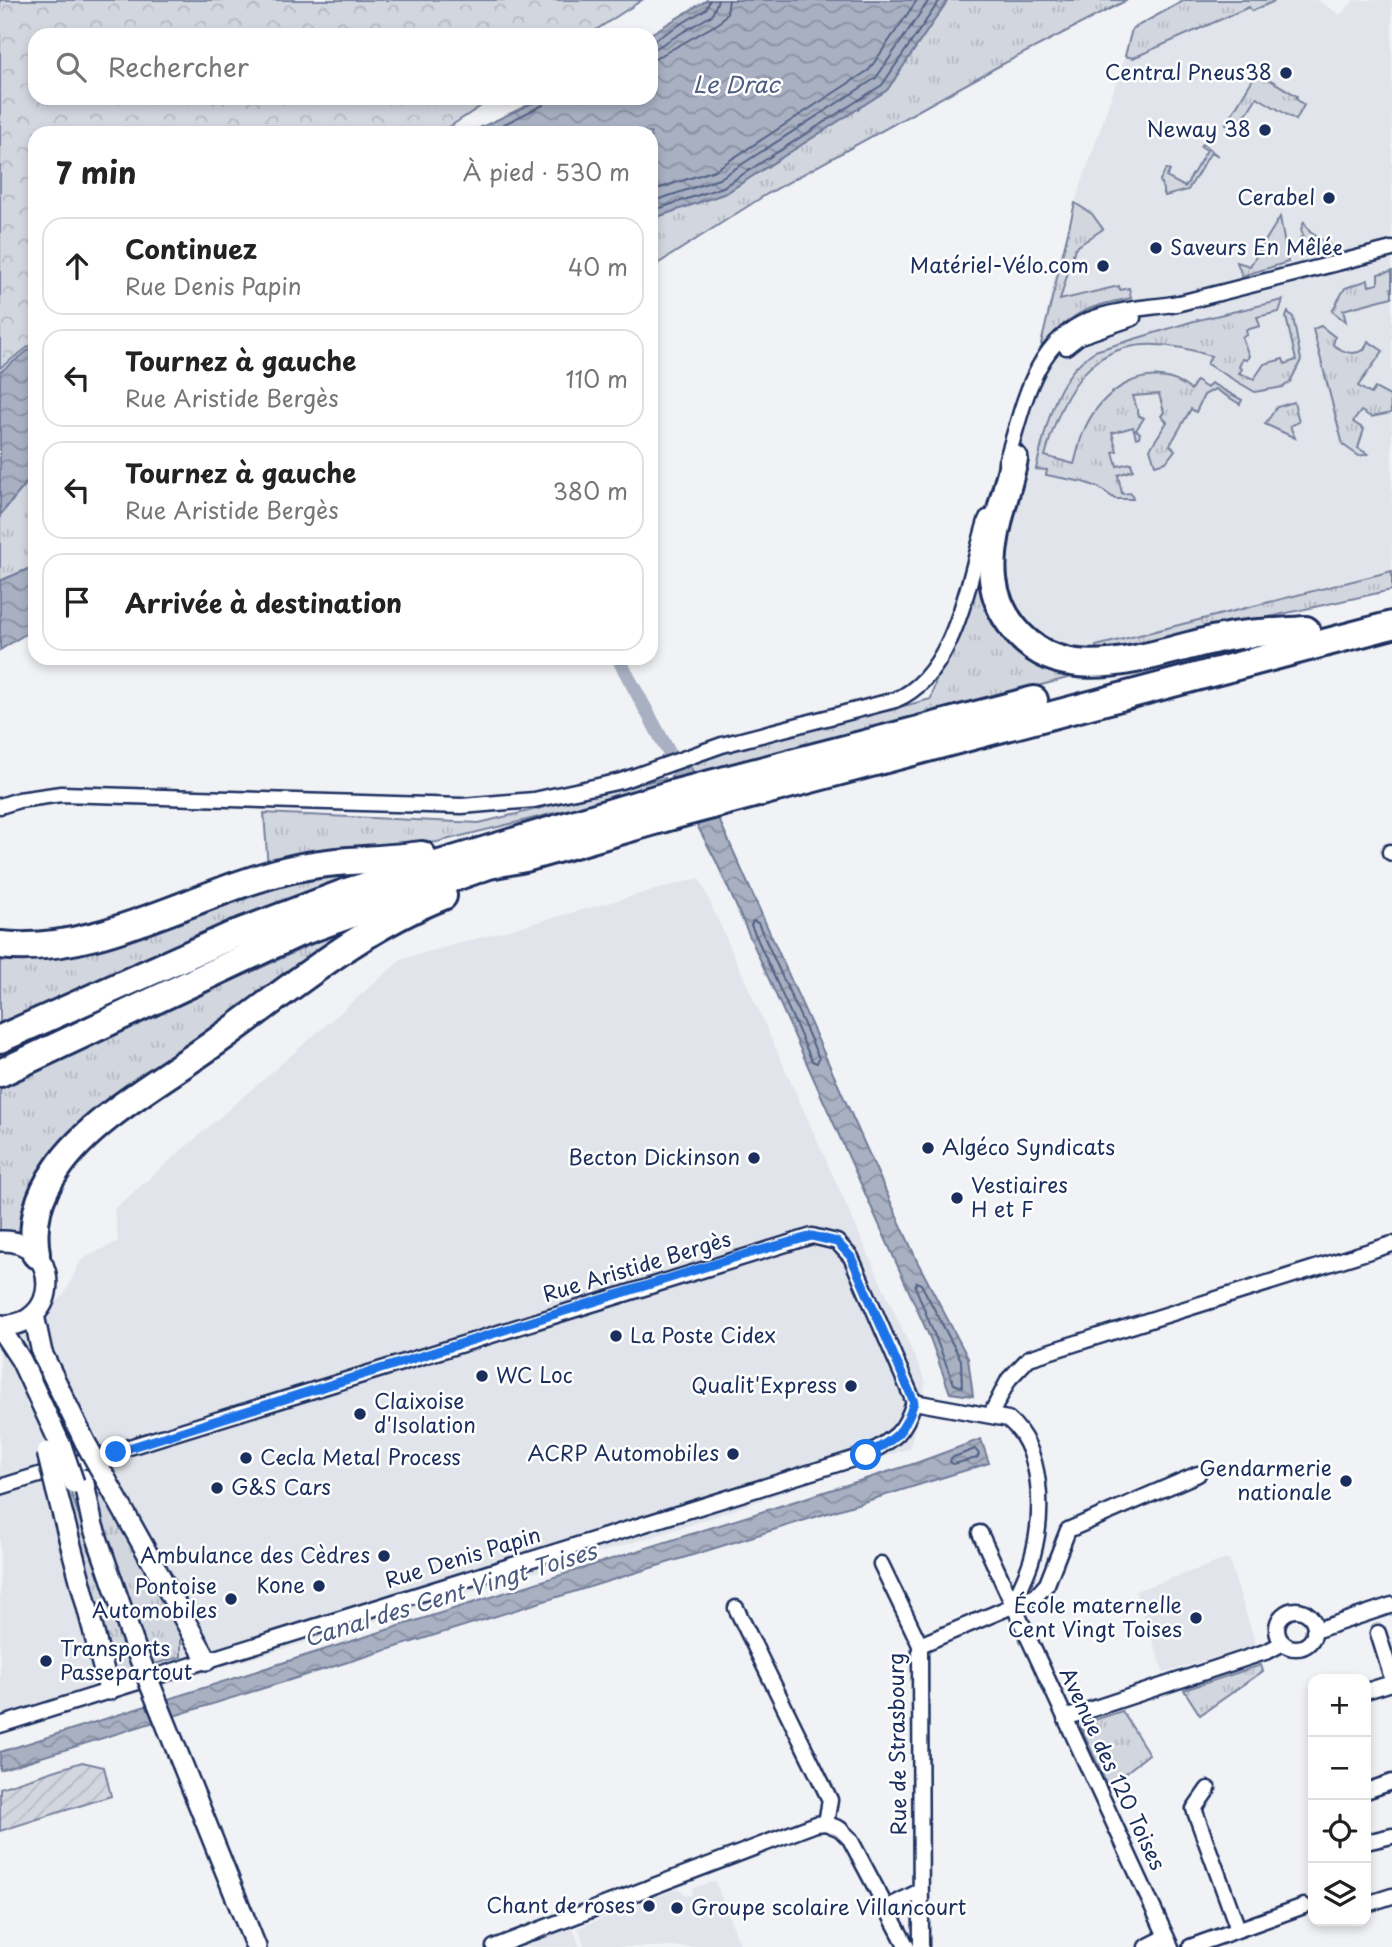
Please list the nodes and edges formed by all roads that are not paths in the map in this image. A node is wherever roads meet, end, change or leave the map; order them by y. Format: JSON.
{"nodes":[{"id":1,"x":1392,"y":249,"type":"edge"},
{"id":2,"x":1179,"y":303,"type":"junction"},
{"id":3,"x":1014,"y":459,"type":"junction"},
{"id":4,"x":970,"y":578,"type":"junction"},
{"id":5,"x":1392,"y":608,"type":"edge"},
{"id":6,"x":1392,"y":625,"type":"edge"},
{"id":7,"x":1306,"y":630,"type":"junction"},
{"id":8,"x":720,"y":792,"type":"junction"},
{"id":9,"x":677,"y":804,"type":"junction"},
{"id":10,"x":0,"y":806,"type":"edge"},
{"id":11,"x":478,"y":850,"type":"junction"},
{"id":12,"x":525,"y":858,"type":"junction"},
{"id":13,"x":0,"y":945,"type":"edge"},
{"id":14,"x":0,"y":1039,"type":"edge"},
{"id":15,"x":0,"y":1073,"type":"edge"},
{"id":16,"x":3,"y":1238,"type":"edge"},
{"id":17,"x":1392,"y":1244,"type":"edge"},
{"id":18,"x":36,"y":1254,"type":"junction"},
{"id":19,"x":34,"y":1315,"type":"junction"},
{"id":20,"x":0,"y":1326,"type":"edge"},
{"id":21,"x":914,"y":1402,"type":"junction"},
{"id":22,"x":990,"y":1414,"type":"junction"},
{"id":23,"x":66,"y":1447,"type":"junction"},
{"id":24,"x":1198,"y":1474,"type":"dead end"},
{"id":25,"x":71,"y":1483,"type":"junction"},
{"id":26,"x":0,"y":1487,"type":"edge"},
{"id":27,"x":980,"y":1533,"type":"dead end"},
{"id":28,"x":881,"y":1564,"type":"dead end"},
{"id":29,"x":1013,"y":1603,"type":"junction"},
{"id":30,"x":1392,"y":1605,"type":"edge"},
{"id":31,"x":736,"y":1608,"type":"dead end"},
{"id":32,"x":1314,"y":1631,"type":"junction"},
{"id":33,"x":1378,"y":1633,"type":"dead end"},
{"id":34,"x":1283,"y":1643,"type":"junction"},
{"id":35,"x":920,"y":1645,"type":"junction"},
{"id":36,"x":207,"y":1660,"type":"junction"},
{"id":37,"x":1392,"y":1678,"type":"edge"},
{"id":38,"x":1392,"y":1683,"type":"edge"},
{"id":39,"x":1371,"y":1689,"type":"edge"},
{"id":40,"x":109,"y":1690,"type":"junction"},
{"id":41,"x":1065,"y":1718,"type":"junction"},
{"id":42,"x":0,"y":1725,"type":"edge"},
{"id":43,"x":1392,"y":1782,"type":"edge"},
{"id":44,"x":1208,"y":1789,"type":"dead end"},
{"id":45,"x":1371,"y":1789,"type":"edge"},
{"id":46,"x":1187,"y":1793,"type":"dead end"},
{"id":47,"x":1194,"y":1809,"type":"junction"},
{"id":48,"x":826,"y":1823,"type":"junction"},
{"id":49,"x":1392,"y":1836,"type":"edge"},
{"id":50,"x":1371,"y":1841,"type":"edge"},
{"id":51,"x":920,"y":1891,"type":"junction"},
{"id":52,"x":1392,"y":1896,"type":"edge"},
{"id":53,"x":1371,"y":1904,"type":"edge"},
{"id":54,"x":1304,"y":1906,"type":"dead end"},
{"id":55,"x":886,"y":1908,"type":"junction"},
{"id":56,"x":1238,"y":1929,"type":"junction"},
{"id":57,"x":1168,"y":1942,"type":"edge"},
{"id":58,"x":256,"y":1947,"type":"edge"},
{"id":59,"x":494,"y":1947,"type":"edge"},
{"id":60,"x":907,"y":1947,"type":"edge"},
{"id":61,"x":921,"y":1947,"type":"edge"},
{"id":62,"x":1146,"y":1947,"type":"edge"},
{"id":63,"x":1190,"y":1947,"type":"edge"}],
"edges":[{"from":1,"to":2,"type":"street"},
{"from":2,"to":3,"type":"street"},
{"from":2,"to":4,"type":"street"},
{"from":3,"to":4,"type":"street"},
{"from":3,"to":7,"type":"highway"},
{"from":4,"to":10,"type":"street"},
{"from":5,"to":7,"type":"highway"},
{"from":6,"to":8,"type":"highway"},
{"from":7,"to":8,"type":"highway"},
{"from":8,"to":9,"type":"highway"},
{"from":9,"to":11,"type":"highway"},
{"from":9,"to":12,"type":"highway"},
{"from":11,"to":13,"type":"highway"},
{"from":11,"to":14,"type":"highway"},
{"from":12,"to":15,"type":"highway"},
{"from":12,"to":18,"type":"highway"},
{"from":16,"to":18,"type":"main road"},
{"from":17,"to":22,"type":"street"},
{"from":18,"to":19,"type":"main road"},
{"from":19,"to":20,"type":"main road"},
{"from":19,"to":23,"type":"main road"},
{"from":20,"to":23,"type":"main road"},
{"from":21,"to":22,"type":"street"},
{"from":21,"to":26,"type":"street","name":"Rue Aristide Bergès"},
{"from":21,"to":36,"type":"street","name":"Rue Denis Papin"},
{"from":22,"to":29,"type":"street"},
{"from":23,"to":25,"type":"main road"},
{"from":23,"to":25,"type":"main road","bridge":true},
{"from":23,"to":36,"type":"main road","bridge":true},
{"from":24,"to":29,"type":"street"},
{"from":25,"to":40,"type":"main road"},
{"from":25,"to":58,"type":"main road","bridge":true},
{"from":27,"to":29,"type":"street","name":"Avenue des 120 Toises"},
{"from":28,"to":35,"type":"street","name":"Rue de Strasbourg"},
{"from":29,"to":35,"type":"street"},
{"from":29,"to":41,"type":"street","name":"Avenue des 120 Toises"},
{"from":30,"to":32,"type":"street"},
{"from":31,"to":48,"type":"street"},
{"from":32,"to":34,"type":"street"},
{"from":32,"to":34,"type":"street"},
{"from":33,"to":37,"type":"street"},
{"from":34,"to":41,"type":"street"},
{"from":35,"to":51,"type":"street","name":"Rue de Strasbourg"},
{"from":36,"to":40,"type":"street","name":"Rue Denis Papin"},
{"from":38,"to":39,"type":"street"},
{"from":40,"to":42,"type":"street","name":"Rue Denis Papin"},
{"from":41,"to":57,"type":"street","name":"Avenue des 120 Toises"},
{"from":43,"to":45,"type":"street"},
{"from":44,"to":47,"type":"street"},
{"from":46,"to":47,"type":"street"},
{"from":47,"to":56,"type":"street"},
{"from":48,"to":55,"type":"street"},
{"from":48,"to":59,"type":"street"},
{"from":49,"to":50,"type":"street"},
{"from":51,"to":55,"type":"street"},
{"from":51,"to":61,"type":"street","name":"Rue de Strasbourg"},
{"from":52,"to":53,"type":"street"},
{"from":54,"to":56,"type":"street"},
{"from":55,"to":60,"type":"street"},
{"from":56,"to":63,"type":"street"},
{"from":57,"to":62,"type":"street"}]}
